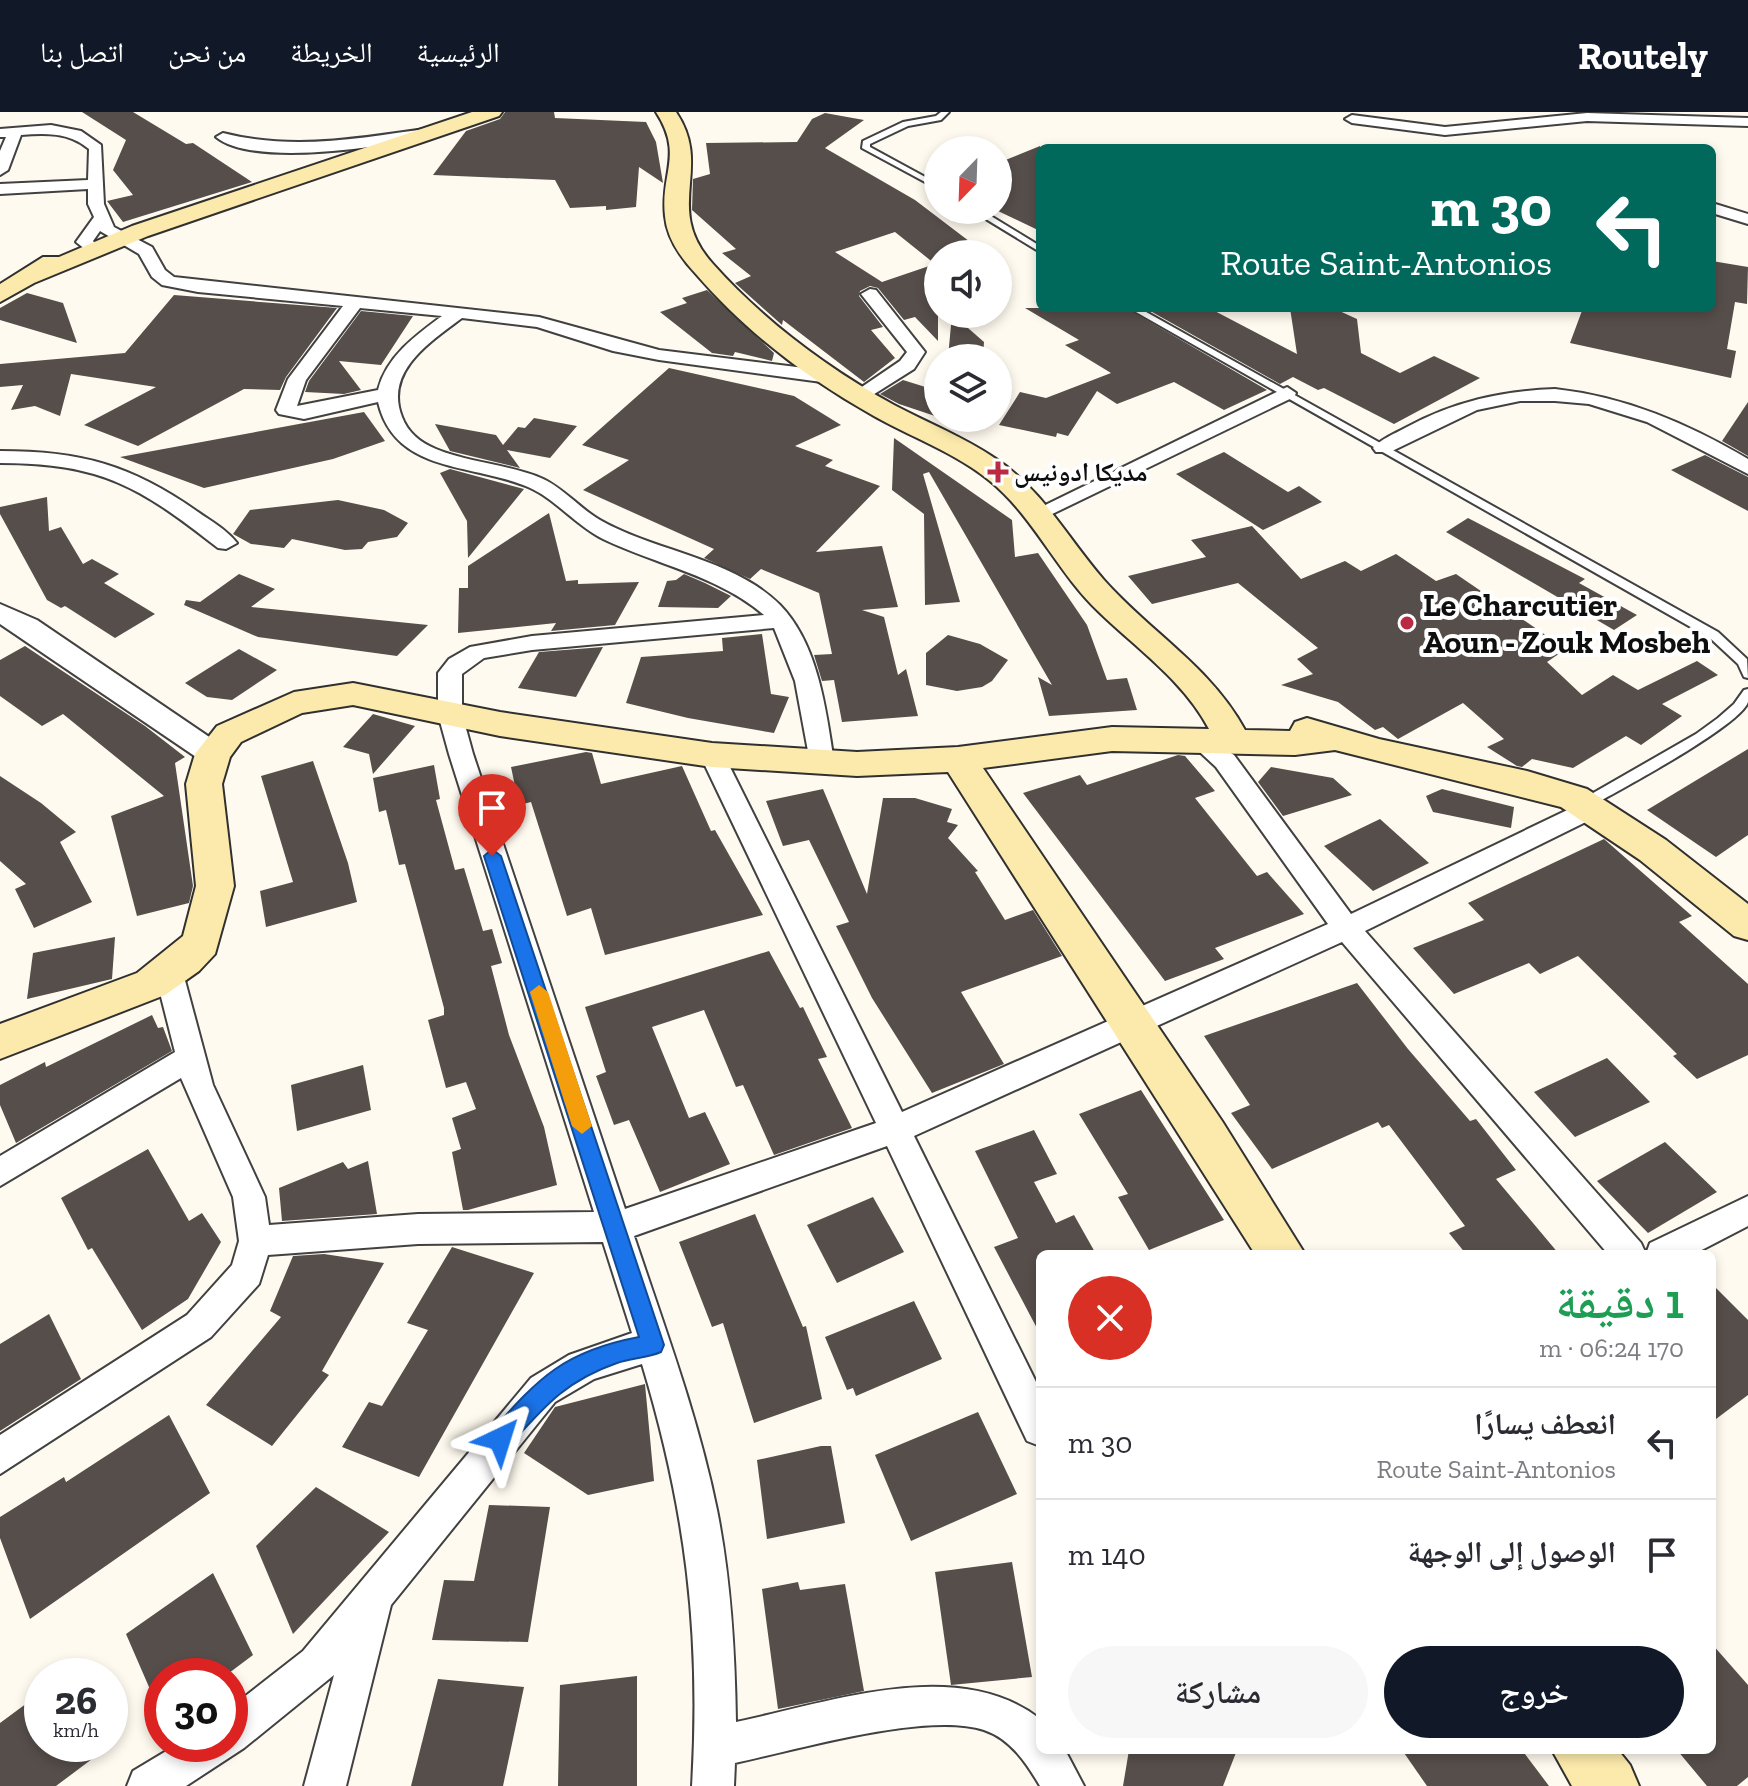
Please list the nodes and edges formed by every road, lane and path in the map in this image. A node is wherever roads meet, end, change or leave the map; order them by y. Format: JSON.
{"nodes":[{"id":1,"x":492,"y":112,"type":"edge"},
{"id":2,"x":666,"y":112,"type":"edge"},
{"id":3,"x":945,"y":112,"type":"edge"},
{"id":4,"x":1352,"y":119,"type":"dead end"},
{"id":5,"x":1748,"y":122,"type":"edge"},
{"id":6,"x":8,"y":132,"type":"edge"},
{"id":7,"x":432,"y":132,"type":"junction"},
{"id":8,"x":402,"y":143,"type":"junction"},
{"id":9,"x":319,"y":151,"type":"junction"},
{"id":10,"x":344,"y":164,"type":"junction"},
{"id":11,"x":0,"y":170,"type":"edge"},
{"id":12,"x":924,"y":179,"type":"edge"},
{"id":13,"x":96,"y":184,"type":"junction"},
{"id":14,"x":0,"y":189,"type":"edge"},
{"id":15,"x":1716,"y":209,"type":"edge"},
{"id":16,"x":1748,"y":221,"type":"edge"},
{"id":17,"x":1716,"y":223,"type":"edge"},
{"id":18,"x":998,"y":224,"type":"edge"},
{"id":19,"x":119,"y":231,"type":"junction"},
{"id":20,"x":1036,"y":248,"type":"edge"},
{"id":21,"x":870,"y":294,"type":"dead end"},
{"id":22,"x":0,"y":295,"type":"edge"},
{"id":23,"x":355,"y":302,"type":"junction"},
{"id":24,"x":458,"y":312,"type":"junction"},
{"id":25,"x":1140,"y":312,"type":"edge"},
{"id":26,"x":829,"y":377,"type":"junction"},
{"id":27,"x":1287,"y":393,"type":"junction"},
{"id":28,"x":386,"y":394,"type":"junction"},
{"id":29,"x":860,"y":397,"type":"junction"},
{"id":30,"x":1383,"y":448,"type":"junction"},
{"id":31,"x":0,"y":457,"type":"edge"},
{"id":32,"x":1748,"y":468,"type":"edge"},
{"id":33,"x":1039,"y":513,"type":"junction"},
{"id":34,"x":226,"y":543,"type":"dead end"},
{"id":35,"x":0,"y":613,"type":"edge"},
{"id":36,"x":782,"y":620,"type":"junction"},
{"id":37,"x":1748,"y":674,"type":"edge"},
{"id":38,"x":1748,"y":693,"type":"edge"},
{"id":39,"x":450,"y":714,"type":"junction"},
{"id":40,"x":1213,"y":736,"type":"junction"},
{"id":41,"x":213,"y":754,"type":"junction"},
{"id":42,"x":712,"y":755,"type":"junction"},
{"id":43,"x":958,"y":759,"type":"junction"},
{"id":44,"x":822,"y":762,"type":"junction"},
{"id":45,"x":1590,"y":806,"type":"junction"},
{"id":46,"x":1748,"y":925,"type":"edge"},
{"id":47,"x":1346,"y":928,"type":"junction"},
{"id":48,"x":169,"y":973,"type":"junction"},
{"id":49,"x":1132,"y":1025,"type":"junction"},
{"id":50,"x":0,"y":1042,"type":"edge"},
{"id":51,"x":190,"y":1058,"type":"junction"},
{"id":52,"x":892,"y":1131,"type":"junction"},
{"id":53,"x":0,"y":1172,"type":"edge"},
{"id":54,"x":1748,"y":1210,"type":"edge"},
{"id":55,"x":614,"y":1227,"type":"junction"},
{"id":56,"x":255,"y":1241,"type":"junction"},
{"id":57,"x":1278,"y":1250,"type":"edge"},
{"id":58,"x":1626,"y":1250,"type":"edge"},
{"id":59,"x":1670,"y":1250,"type":"edge"},
{"id":60,"x":653,"y":1345,"type":"junction"},
{"id":61,"x":1036,"y":1420,"type":"edge"},
{"id":62,"x":0,"y":1456,"type":"edge"},
{"id":63,"x":375,"y":1599,"type":"junction"},
{"id":64,"x":248,"y":1720,"type":"edge"},
{"id":65,"x":1036,"y":1737,"type":"edge"},
{"id":66,"x":1046,"y":1754,"type":"edge"},
{"id":67,"x":1584,"y":1754,"type":"edge"},
{"id":68,"x":187,"y":1762,"type":"edge"},
{"id":69,"x":714,"y":1767,"type":"edge"},
{"id":70,"x":148,"y":1786,"type":"edge"},
{"id":71,"x":325,"y":1786,"type":"edge"},
{"id":72,"x":1063,"y":1786,"type":"edge"},
{"id":73,"x":1609,"y":1786,"type":"edge"}],
"edges":[{"from":1,"to":7,"type":"main road"},
{"from":2,"to":26,"type":"main road"},
{"from":3,"to":12,"type":"lane"},
{"from":4,"to":5,"type":"street"},
{"from":6,"to":11,"type":"street"},
{"from":6,"to":13,"type":"street"},
{"from":7,"to":8,"type":"main road"},
{"from":7,"to":9,"type":"street"},
{"from":8,"to":9,"type":"street"},
{"from":8,"to":10,"type":"main road"},
{"from":9,"to":10,"type":"main road"},
{"from":10,"to":19,"type":"main road"},
{"from":13,"to":14,"type":"street"},
{"from":13,"to":19,"type":"street"},
{"from":15,"to":16,"type":"street"},
{"from":16,"to":17,"type":"street"},
{"from":18,"to":20,"type":"lane"},
{"from":19,"to":22,"type":"main road"},
{"from":19,"to":23,"type":"street"},
{"from":21,"to":29,"type":"street"},
{"from":23,"to":24,"type":"street"},
{"from":23,"to":28,"type":"street"},
{"from":24,"to":26,"type":"street"},
{"from":24,"to":28,"type":"street"},
{"from":25,"to":27,"type":"lane"},
{"from":26,"to":29,"type":"main road"},
{"from":27,"to":30,"type":"lane"},
{"from":27,"to":33,"type":"street"},
{"from":28,"to":36,"type":"street"},
{"from":29,"to":33,"type":"main road"},
{"from":30,"to":32,"type":"street"},
{"from":30,"to":37,"type":"lane"},
{"from":31,"to":34,"type":"street"},
{"from":33,"to":40,"type":"main road"},
{"from":35,"to":41,"type":"street"},
{"from":36,"to":39,"type":"street"},
{"from":36,"to":44,"type":"street"},
{"from":38,"to":45,"type":"lane"},
{"from":39,"to":41,"type":"main road"},
{"from":39,"to":42,"type":"main road"},
{"from":39,"to":55,"type":"street"},
{"from":40,"to":43,"type":"main road"},
{"from":40,"to":45,"type":"main road"},
{"from":40,"to":47,"type":"street"},
{"from":41,"to":48,"type":"main road"},
{"from":42,"to":44,"type":"main road"},
{"from":42,"to":52,"type":"street"},
{"from":43,"to":44,"type":"main road"},
{"from":43,"to":49,"type":"main road"},
{"from":45,"to":46,"type":"main road"},
{"from":45,"to":47,"type":"street"},
{"from":47,"to":49,"type":"street"},
{"from":47,"to":58,"type":"street"},
{"from":48,"to":50,"type":"main road"},
{"from":48,"to":51,"type":"street"},
{"from":49,"to":52,"type":"street"},
{"from":49,"to":57,"type":"main road"},
{"from":51,"to":53,"type":"street"},
{"from":51,"to":56,"type":"street"},
{"from":52,"to":55,"type":"street"},
{"from":52,"to":61,"type":"street"},
{"from":54,"to":59,"type":"street"},
{"from":55,"to":56,"type":"street"},
{"from":55,"to":60,"type":"street"},
{"from":56,"to":62,"type":"street"},
{"from":60,"to":63,"type":"street"},
{"from":60,"to":69,"type":"street"},
{"from":63,"to":64,"type":"street"},
{"from":63,"to":71,"type":"street"},
{"from":65,"to":69,"type":"street"},
{"from":66,"to":72,"type":"street"},
{"from":67,"to":73,"type":"main road"},
{"from":68,"to":70,"type":"street"}]}
